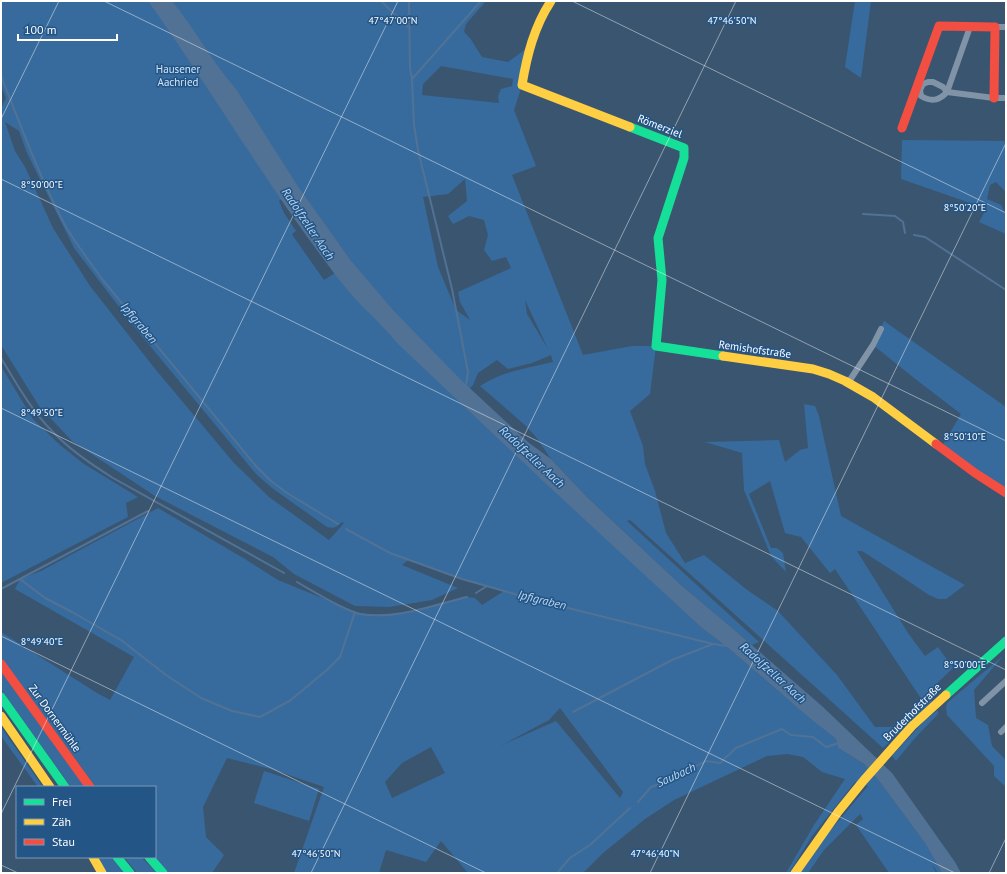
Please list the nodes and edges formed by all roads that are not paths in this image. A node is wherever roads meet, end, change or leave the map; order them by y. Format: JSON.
{"nodes":[{"id":1,"x":551,"y":1,"type":"edge"},
{"id":2,"x":970,"y":27,"type":"junction"},
{"id":3,"x":995,"y":27,"type":"junction"},
{"id":4,"x":1006,"y":27,"type":"edge"},
{"id":5,"x":921,"y":83,"type":"junction"},
{"id":6,"x":946,"y":92,"type":"junction"},
{"id":7,"x":994,"y":98,"type":"junction"},
{"id":8,"x":1006,"y":98,"type":"edge"},
{"id":9,"x":902,"y":128,"type":"dead end"},
{"id":10,"x":881,"y":329,"type":"dead end"},
{"id":11,"x":656,"y":346,"type":"joint"},
{"id":12,"x":848,"y":382,"type":"junction"},
{"id":13,"x":1006,"y":493,"type":"edge"},
{"id":14,"x":1006,"y":640,"type":"edge"},
{"id":15,"x":1,"y":664,"type":"edge"},
{"id":16,"x":1006,"y":681,"type":"edge"},
{"id":17,"x":1,"y":697,"type":"edge"},
{"id":18,"x":982,"y":703,"type":"dead end"},
{"id":19,"x":1,"y":716,"type":"edge"},
{"id":20,"x":1006,"y":727,"type":"edge"},
{"id":21,"x":1001,"y":732,"type":"dead end"},
{"id":22,"x":49,"y":786,"type":"edge"},
{"id":23,"x":64,"y":786,"type":"edge"},
{"id":24,"x":89,"y":786,"type":"edge"},
{"id":25,"x":94,"y":858,"type":"edge"},
{"id":26,"x":118,"y":858,"type":"edge"},
{"id":27,"x":149,"y":858,"type":"edge"},
{"id":28,"x":102,"y":873,"type":"edge"},
{"id":29,"x":130,"y":873,"type":"edge"},
{"id":30,"x":163,"y":873,"type":"edge"},
{"id":31,"x":795,"y":873,"type":"edge"}],
"edges":[{"from":1,"to":11,"type":"street","name":"Römerziel"},
{"from":2,"to":3,"type":"street"},
{"from":2,"to":5,"type":"street"},
{"from":2,"to":6,"type":"street"},
{"from":3,"to":4,"type":"street"},
{"from":3,"to":7,"type":"street"},
{"from":5,"to":6,"type":"street"},
{"from":5,"to":6,"type":"street"},
{"from":5,"to":9,"type":"street"},
{"from":6,"to":7,"type":"street"},
{"from":7,"to":8,"type":"street"},
{"from":10,"to":12,"type":"street"},
{"from":11,"to":12,"type":"street","name":"Remishofstraße"},
{"from":12,"to":13,"type":"street","name":"Remishofstraße"},
{"from":14,"to":31,"type":"street","name":"Bruderhofstraße"},
{"from":15,"to":24,"type":"street","name":"Zur Dornermühle"},
{"from":16,"to":18,"type":"street"},
{"from":17,"to":23,"type":"street"},
{"from":19,"to":22,"type":"street"},
{"from":20,"to":21,"type":"street"},
{"from":25,"to":28,"type":"street"},
{"from":26,"to":29,"type":"street"},
{"from":27,"to":30,"type":"street"}]}
